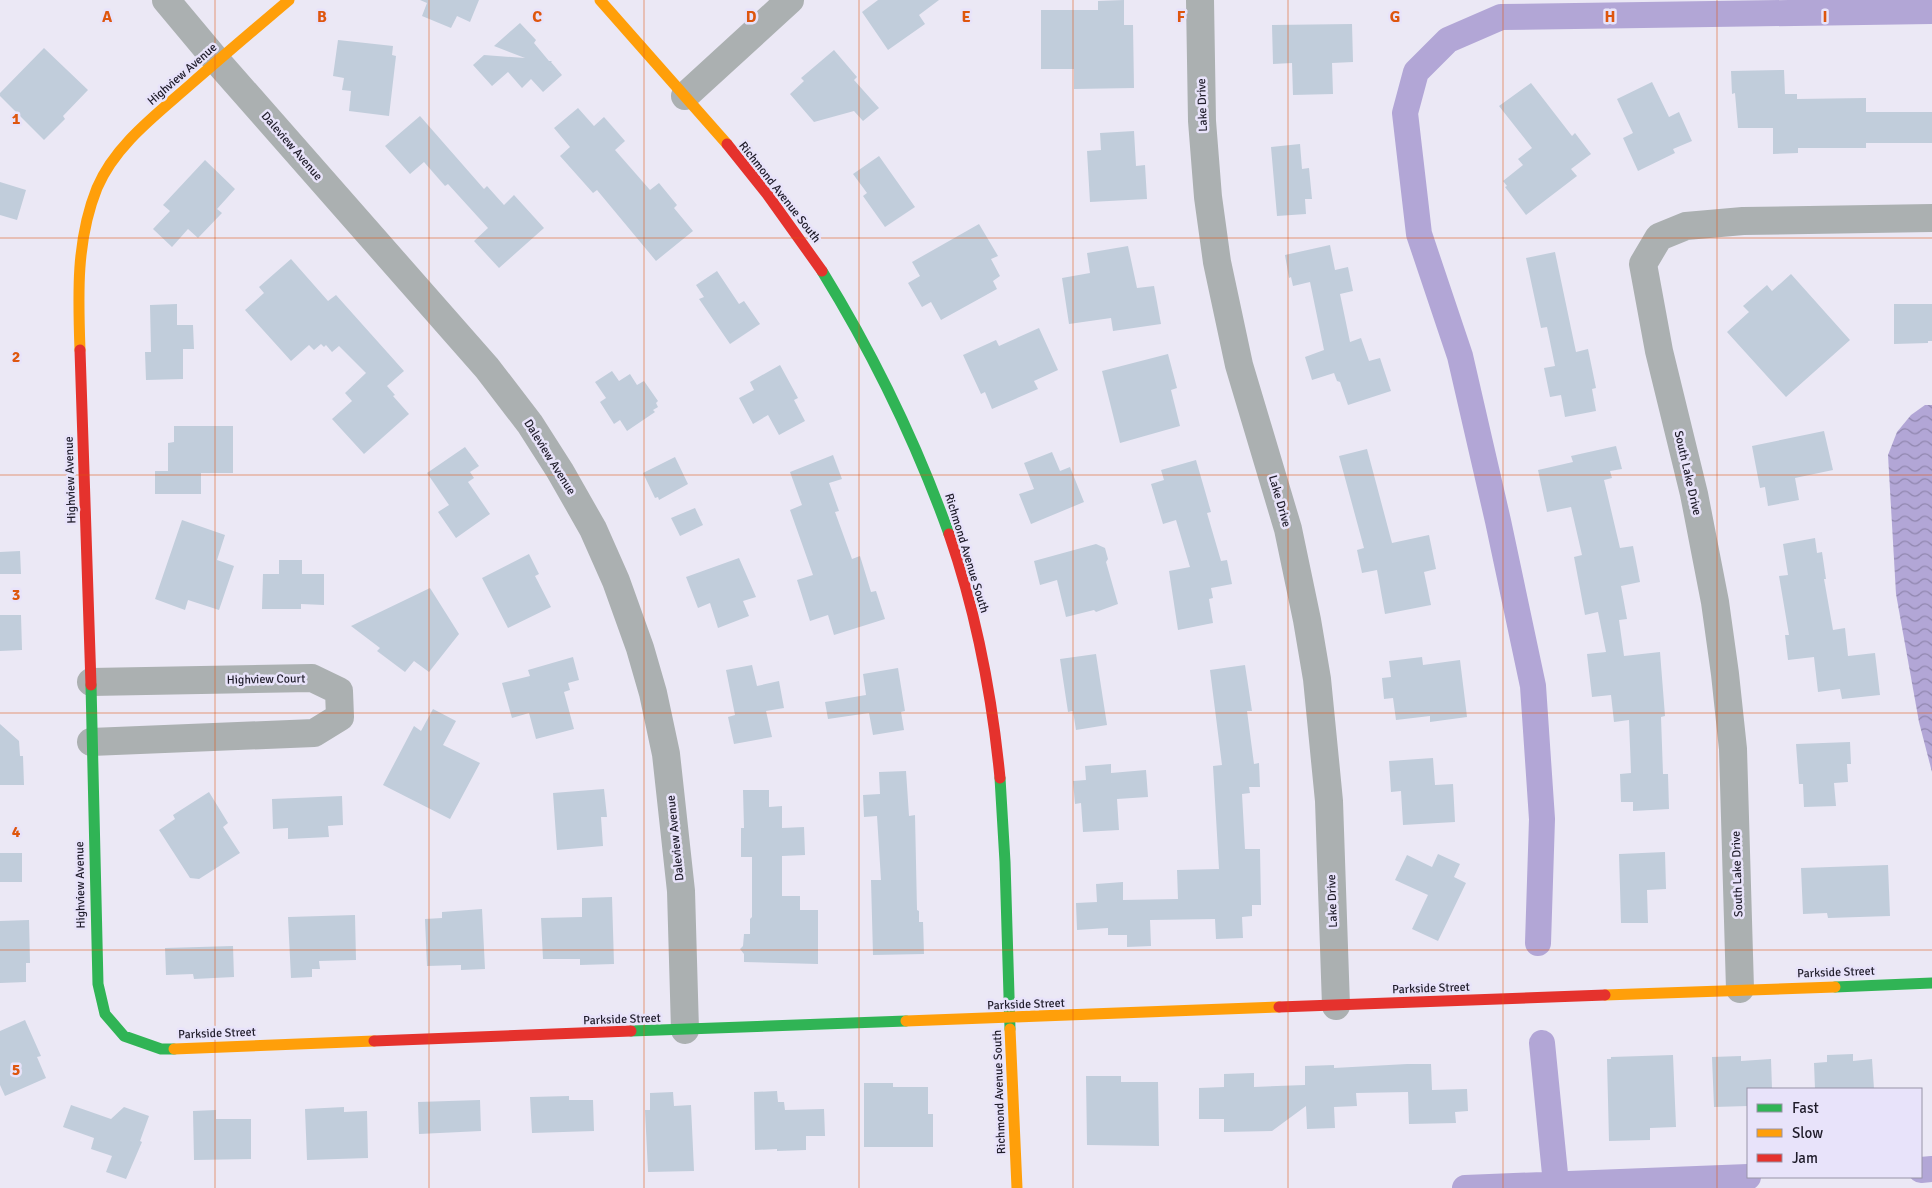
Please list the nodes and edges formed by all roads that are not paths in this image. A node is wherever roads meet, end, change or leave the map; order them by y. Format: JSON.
{"nodes":[{"id":1,"x":166,"y":0,"type":"edge"},
{"id":2,"x":289,"y":0,"type":"edge"},
{"id":3,"x":600,"y":0,"type":"edge"},
{"id":4,"x":790,"y":0,"type":"edge"},
{"id":5,"x":1200,"y":0,"type":"edge"},
{"id":6,"x":217,"y":61,"type":"junction"},
{"id":7,"x":685,"y":96,"type":"junction"},
{"id":8,"x":1932,"y":218,"type":"edge"},
{"id":9,"x":90,"y":682,"type":"junction"},
{"id":10,"x":90,"y":742,"type":"junction"},
{"id":11,"x":1932,"y":983,"type":"edge"},
{"id":12,"x":1740,"y":989,"type":"junction"},
{"id":13,"x":1336,"y":1006,"type":"junction"},
{"id":14,"x":1010,"y":1018,"type":"junction"},
{"id":15,"x":685,"y":1030,"type":"junction"},
{"id":16,"x":124,"y":1036,"type":"joint"},
{"id":17,"x":1017,"y":1188,"type":"edge"}],
"edges":[{"from":1,"to":6,"type":"street","name":"Daleview Avenue"},
{"from":2,"to":6,"type":"street","name":"Highview Avenue"},
{"from":3,"to":7,"type":"street","name":"Richmond Avenue South"},
{"from":4,"to":7,"type":"street"},
{"from":5,"to":13,"type":"street","name":"Lake Drive"},
{"from":6,"to":9,"type":"street","name":"Highview Avenue"},
{"from":6,"to":15,"type":"street","name":"Daleview Avenue"},
{"from":7,"to":14,"type":"street","name":"Richmond Avenue South"},
{"from":8,"to":12,"type":"street","name":"South Lake Drive"},
{"from":9,"to":10,"type":"street","name":"Highview Avenue"},
{"from":9,"to":10,"type":"street","name":"Highview Court"},
{"from":10,"to":16,"type":"street","name":"Highview Avenue"},
{"from":11,"to":12,"type":"street","name":"Parkside Street"},
{"from":12,"to":13,"type":"street","name":"Parkside Street"},
{"from":13,"to":14,"type":"street","name":"Parkside Street"},
{"from":14,"to":15,"type":"street","name":"Parkside Street"},
{"from":14,"to":17,"type":"street","name":"Richmond Avenue South"},
{"from":15,"to":16,"type":"street","name":"Parkside Street"}]}
